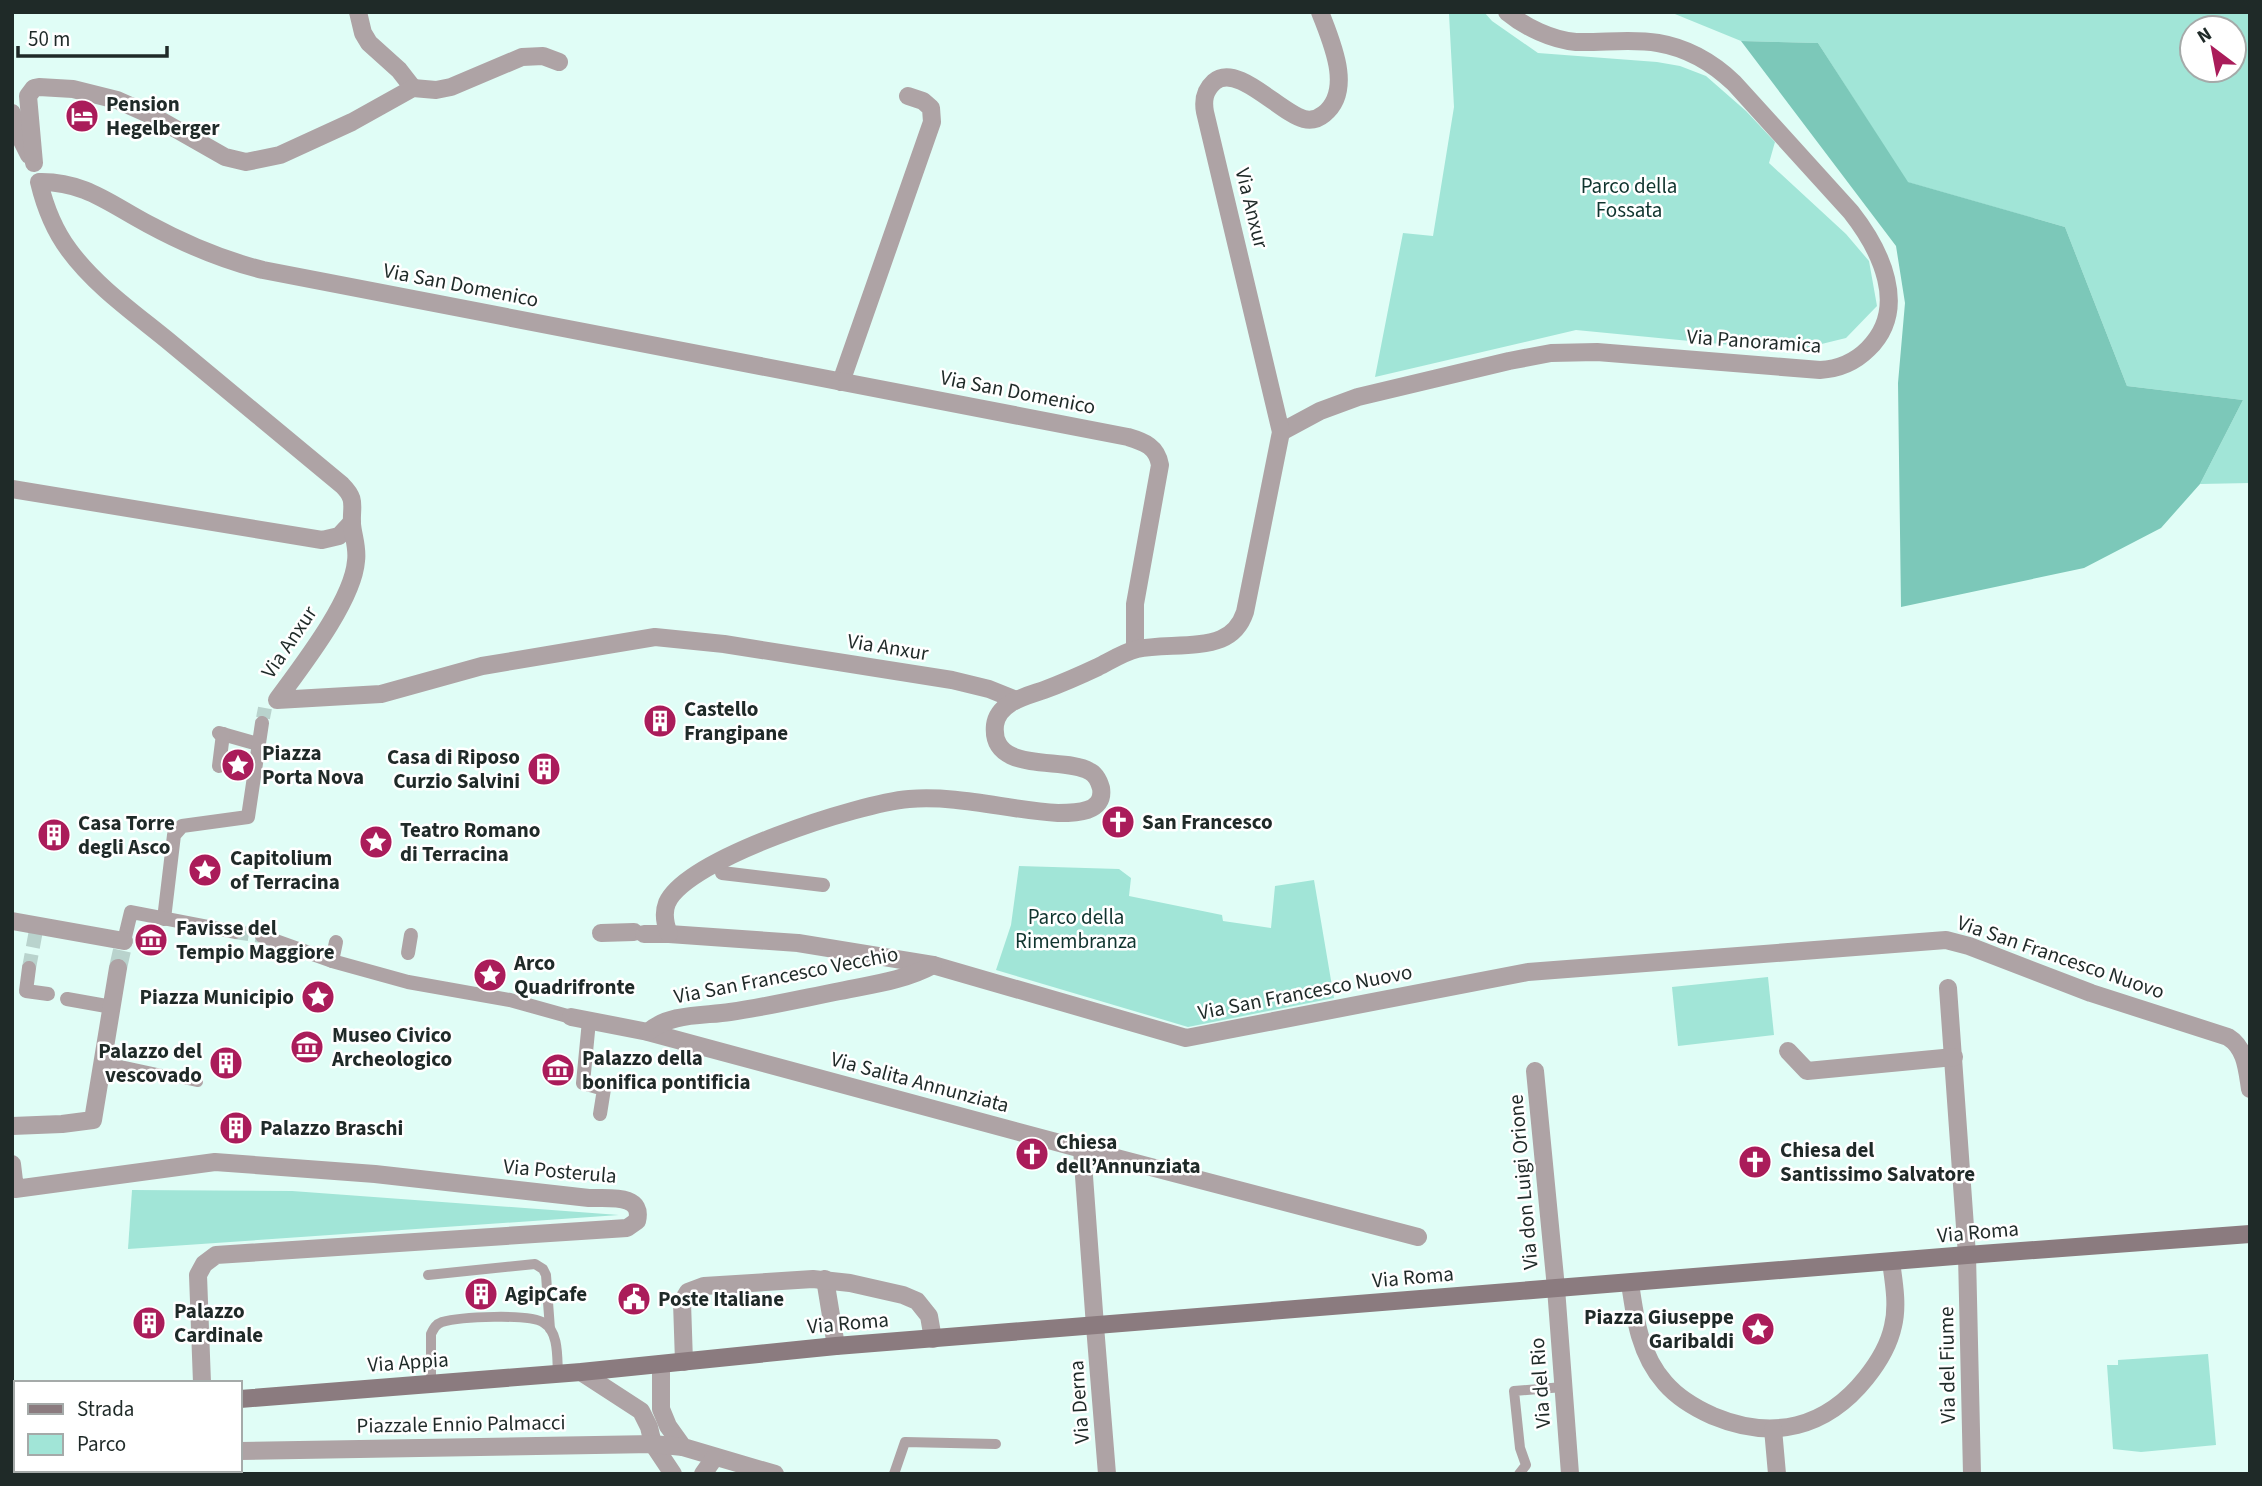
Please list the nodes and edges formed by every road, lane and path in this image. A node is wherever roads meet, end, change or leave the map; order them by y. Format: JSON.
{"nodes":[{"id":1,"x":358,"y":12,"type":"edge"},
{"id":2,"x":1320,"y":12,"type":"edge"},
{"id":3,"x":1507,"y":12,"type":"edge"},
{"id":4,"x":559,"y":61,"type":"dead end"},
{"id":5,"x":413,"y":88,"type":"junction"},
{"id":6,"x":908,"y":96,"type":"dead end"},
{"id":7,"x":12,"y":113,"type":"edge"},
{"id":8,"x":34,"y":163,"type":"junction"},
{"id":9,"x":39,"y":182,"type":"junction"},
{"id":10,"x":841,"y":382,"type":"junction"},
{"id":11,"x":1281,"y":432,"type":"junction"},
{"id":12,"x":12,"y":489,"type":"edge"},
{"id":13,"x":352,"y":522,"type":"junction"},
{"id":14,"x":1135,"y":649,"type":"junction"},
{"id":15,"x":1016,"y":700,"type":"junction"},
{"id":16,"x":266,"y":714,"type":"junction"},
{"id":17,"x":258,"y":744,"type":"junction"},
{"id":18,"x":219,"y":766,"type":"dead end"},
{"id":19,"x":722,"y":873,"type":"dead end"},
{"id":20,"x":823,"y":885,"type":"dead end"},
{"id":21,"x":164,"y":919,"type":"junction"},
{"id":22,"x":12,"y":921,"type":"edge"},
{"id":23,"x":235,"y":932,"type":"tunnel mouth"},
{"id":24,"x":601,"y":933,"type":"dead end"},
{"id":25,"x":669,"y":934,"type":"junction"},
{"id":26,"x":411,"y":935,"type":"dead end"},
{"id":27,"x":262,"y":936,"type":"tunnel mouth"},
{"id":28,"x":124,"y":941,"type":"joint"},
{"id":29,"x":336,"y":942,"type":"dead end"},
{"id":30,"x":408,"y":953,"type":"dead end"},
{"id":31,"x":331,"y":961,"type":"junction"},
{"id":32,"x":933,"y":965,"type":"junction"},
{"id":33,"x":29,"y":968,"type":"tunnel mouth"},
{"id":34,"x":118,"y":968,"type":"tunnel mouth"},
{"id":35,"x":1948,"y":988,"type":"dead end"},
{"id":36,"x":48,"y":994,"type":"dead end"},
{"id":37,"x":67,"y":999,"type":"dead end"},
{"id":38,"x":112,"y":1007,"type":"junction"},
{"id":39,"x":571,"y":1017,"type":"joint"},
{"id":40,"x":590,"y":1021,"type":"junction"},
{"id":41,"x":648,"y":1032,"type":"junction"},
{"id":42,"x":1788,"y":1051,"type":"dead end"},
{"id":43,"x":1954,"y":1057,"type":"junction"},
{"id":44,"x":101,"y":1062,"type":"junction"},
{"id":45,"x":1535,"y":1071,"type":"dead end"},
{"id":46,"x":198,"y":1082,"type":"dead end"},
{"id":47,"x":2250,"y":1089,"type":"edge"},
{"id":48,"x":600,"y":1114,"type":"dead end"},
{"id":49,"x":12,"y":1126,"type":"edge"},
{"id":50,"x":1082,"y":1149,"type":"junction"},
{"id":51,"x":12,"y":1164,"type":"edge"},
{"id":52,"x":2250,"y":1234,"type":"edge"},
{"id":53,"x":1419,"y":1237,"type":"dead end"},
{"id":54,"x":1967,"y":1255,"type":"junction"},
{"id":55,"x":1891,"y":1262,"type":"junction"},
{"id":56,"x":428,"y":1275,"type":"dead end"},
{"id":57,"x":825,"y":1279,"type":"junction"},
{"id":58,"x":1630,"y":1283,"type":"junction"},
{"id":59,"x":1556,"y":1288,"type":"junction"},
{"id":60,"x":1096,"y":1326,"type":"junction"},
{"id":61,"x":550,"y":1330,"type":"junction"},
{"id":62,"x":933,"y":1339,"type":"junction"},
{"id":63,"x":836,"y":1346,"type":"junction"},
{"id":64,"x":684,"y":1362,"type":"junction"},
{"id":65,"x":660,"y":1364,"type":"junction"},
{"id":66,"x":581,"y":1372,"type":"junction"},
{"id":67,"x":558,"y":1374,"type":"junction"},
{"id":68,"x":202,"y":1381,"type":"edge"},
{"id":69,"x":431,"y":1383,"type":"junction"},
{"id":70,"x":1563,"y":1387,"type":"junction"},
{"id":71,"x":242,"y":1399,"type":"edge"},
{"id":72,"x":1773,"y":1429,"type":"junction"},
{"id":73,"x":653,"y":1444,"type":"junction"},
{"id":74,"x":996,"y":1444,"type":"dead end"},
{"id":75,"x":683,"y":1447,"type":"junction"},
{"id":76,"x":242,"y":1451,"type":"edge"},
{"id":77,"x":715,"y":1457,"type":"junction"},
{"id":78,"x":673,"y":1474,"type":"edge"},
{"id":79,"x":703,"y":1474,"type":"edge"},
{"id":80,"x":775,"y":1474,"type":"edge"},
{"id":81,"x":894,"y":1474,"type":"edge"},
{"id":82,"x":1107,"y":1474,"type":"edge"},
{"id":83,"x":1519,"y":1474,"type":"edge"},
{"id":84,"x":1570,"y":1474,"type":"edge"},
{"id":85,"x":1776,"y":1474,"type":"edge"},
{"id":86,"x":1972,"y":1474,"type":"edge"}],
"edges":[{"from":1,"to":5,"type":"street"},
{"from":2,"to":11,"type":"street","name":"Via Anxur"},
{"from":3,"to":11,"type":"street","name":"Via Panoramica"},
{"from":4,"to":5,"type":"street"},
{"from":5,"to":8,"type":"street"},
{"from":6,"to":10,"type":"street"},
{"from":7,"to":8,"type":"street"},
{"from":8,"to":9,"type":"street"},
{"from":9,"to":10,"type":"street","name":"Via San Domenico"},
{"from":9,"to":13,"type":"street"},
{"from":10,"to":14,"type":"street","name":"Via San Domenico"},
{"from":11,"to":14,"type":"street","name":"Via Anxur"},
{"from":12,"to":13,"type":"street"},
{"from":13,"to":16,"type":"street","name":"Via Anxur"},
{"from":14,"to":15,"type":"street","name":"Via Anxur"},
{"from":15,"to":16,"type":"street","name":"Via Anxur"},
{"from":15,"to":25,"type":"street"},
{"from":16,"to":17,"type":"street"},
{"from":17,"to":18,"type":"street"},
{"from":17,"to":21,"type":"street"},
{"from":19,"to":20,"type":"street"},
{"from":21,"to":23,"type":"street"},
{"from":21,"to":28,"type":"street"},
{"from":22,"to":28,"type":"street"},
{"from":24,"to":25,"type":"street","name":"Via San Francesco Nuovo"},
{"from":25,"to":32,"type":"street","name":"Via San Francesco Nuovo"},
{"from":26,"to":30,"type":"street"},
{"from":27,"to":31,"type":"street"},
{"from":29,"to":31,"type":"street"},
{"from":31,"to":39,"type":"street","name":"Via Salita Annunziata"},
{"from":32,"to":41,"type":"street","name":"Via San Francesco Vecchio"},
{"from":32,"to":47,"type":"street","name":"Via San Francesco Nuovo"},
{"from":33,"to":36,"type":"street"},
{"from":34,"to":38,"type":"street"},
{"from":35,"to":43,"type":"street","name":"Via del Fiume"},
{"from":37,"to":38,"type":"street"},
{"from":38,"to":44,"type":"street"},
{"from":39,"to":40,"type":"street","name":"Via Salita Annunziata"},
{"from":40,"to":41,"type":"street","name":"Via Salita Annunziata"},
{"from":40,"to":48,"type":"street"},
{"from":41,"to":50,"type":"street","name":"Via Salita Annunziata"},
{"from":42,"to":43,"type":"street"},
{"from":43,"to":54,"type":"street","name":"Via del Fiume"},
{"from":44,"to":46,"type":"lane"},
{"from":44,"to":49,"type":"street"},
{"from":45,"to":59,"type":"street","name":"Via don Luigi Orione"},
{"from":50,"to":53,"type":"street","name":"Via Salita Annunziata"},
{"from":50,"to":60,"type":"street","name":"Via Derna"},
{"from":51,"to":68,"type":"street","name":"Via Posterula"},
{"from":52,"to":54,"type":"main road","name":"Via Roma"},
{"from":54,"to":55,"type":"main road","name":"Via Roma"},
{"from":54,"to":86,"type":"street","name":"Via del Fiume"},
{"from":55,"to":58,"type":"main road","name":"Via Roma"},
{"from":55,"to":72,"type":"street"},
{"from":56,"to":61,"type":"lane"},
{"from":57,"to":62,"type":"street"},
{"from":57,"to":63,"type":"street"},
{"from":57,"to":64,"type":"street"},
{"from":58,"to":59,"type":"main road","name":"Via Roma"},
{"from":58,"to":72,"type":"street"},
{"from":59,"to":60,"type":"main road","name":"Via Roma"},
{"from":59,"to":70,"type":"street","name":"Via del Rio"},
{"from":60,"to":62,"type":"main road","name":"Via Roma"},
{"from":60,"to":82,"type":"street","name":"Via Derna"},
{"from":61,"to":67,"type":"lane"},
{"from":61,"to":69,"type":"lane"},
{"from":62,"to":63,"type":"main road","name":"Via Roma"},
{"from":63,"to":64,"type":"main road","name":"Via Roma"},
{"from":64,"to":65,"type":"main road","name":"Via Roma"},
{"from":65,"to":66,"type":"main road","name":"Via Roma"},
{"from":65,"to":75,"type":"street"},
{"from":66,"to":67,"type":"main road","name":"Via Appia"},
{"from":66,"to":73,"type":"street"},
{"from":67,"to":69,"type":"main road","name":"Via Appia"},
{"from":69,"to":71,"type":"main road","name":"Via Appia"},
{"from":70,"to":83,"type":"lane"},
{"from":70,"to":84,"type":"street","name":"Via del Rio"},
{"from":72,"to":85,"type":"street"},
{"from":73,"to":75,"type":"street","name":"Piazzale Ennio Palmacci"},
{"from":73,"to":76,"type":"street","name":"Piazzale Ennio Palmacci"},
{"from":73,"to":78,"type":"street"},
{"from":74,"to":81,"type":"lane"},
{"from":75,"to":77,"type":"street","name":"Piazzale Ennio Palmacci"},
{"from":77,"to":79,"type":"street"},
{"from":77,"to":80,"type":"street","name":"Piazzale Ennio Palmacci"}]}
